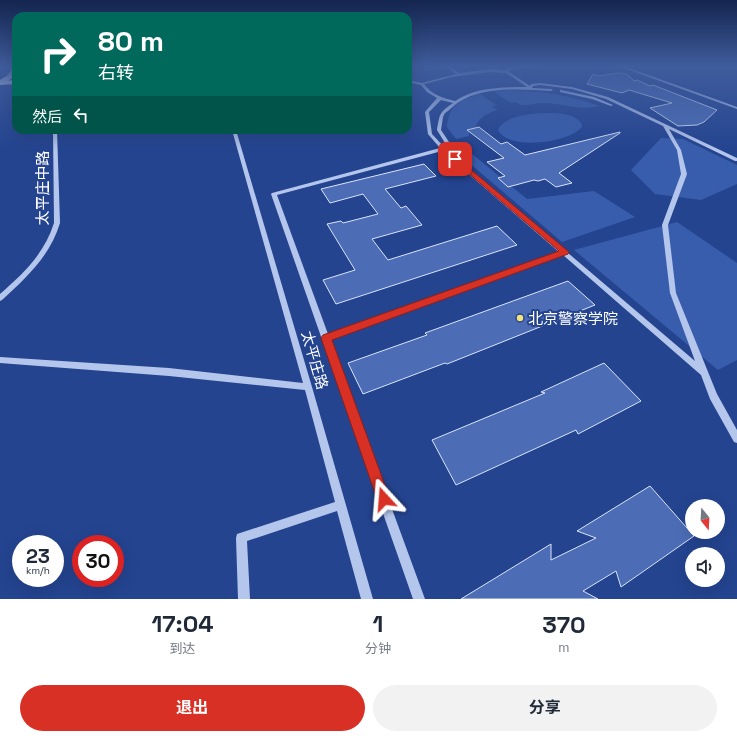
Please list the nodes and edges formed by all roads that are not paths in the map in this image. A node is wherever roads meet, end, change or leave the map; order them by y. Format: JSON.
{"nodes":[{"id":1,"x":432,"y":94,"type":"edge"},
{"id":2,"x":474,"y":94,"type":"edge"},
{"id":3,"x":575,"y":94,"type":"edge"},
{"id":4,"x":595,"y":94,"type":"edge"},
{"id":5,"x":698,"y":94,"type":"edge"},
{"id":6,"x":440,"y":99,"type":"junction"},
{"id":7,"x":454,"y":102,"type":"junction"},
{"id":8,"x":611,"y":105,"type":"dead end"},
{"id":9,"x":737,"y":108,"type":"edge"},
{"id":10,"x":665,"y":125,"type":"junction"},
{"id":11,"x":55,"y":134,"type":"edge"},
{"id":12,"x":235,"y":134,"type":"edge"},
{"id":13,"x":445,"y":145,"type":"junction"},
{"id":14,"x":737,"y":155,"type":"edge"},
{"id":15,"x":730,"y":157,"type":"junction"},
{"id":16,"x":737,"y":160,"type":"edge"},
{"id":17,"x":565,"y":252,"type":"junction"},
{"id":18,"x":0,"y":298,"type":"edge"},
{"id":19,"x":326,"y":338,"type":"junction"},
{"id":20,"x":0,"y":360,"type":"edge"},
{"id":21,"x":704,"y":373,"type":"junction"},
{"id":22,"x":308,"y":388,"type":"junction"},
{"id":23,"x":737,"y":440,"type":"edge"},
{"id":24,"x":340,"y":505,"type":"junction"},
{"id":25,"x":244,"y":599,"type":"edge"},
{"id":26,"x":367,"y":599,"type":"edge"},
{"id":27,"x":419,"y":599,"type":"edge"}],
"edges":[{"from":1,"to":6,"type":"street"},
{"from":2,"to":7,"type":"street"},
{"from":3,"to":8,"type":"street"},
{"from":4,"to":10,"type":"street"},
{"from":5,"to":9,"type":"street"},
{"from":6,"to":7,"type":"street"},
{"from":6,"to":13,"type":"street"},
{"from":7,"to":13,"type":"street"},
{"from":10,"to":15,"type":"street"},
{"from":10,"to":21,"type":"street"},
{"from":11,"to":18,"type":"street","name":"太平庄中路"},
{"from":12,"to":22,"type":"street","name":"太平庄路"},
{"from":13,"to":17,"type":"street"},
{"from":13,"to":19,"type":"street"},
{"from":14,"to":15,"type":"street"},
{"from":15,"to":16,"type":"street"},
{"from":17,"to":19,"type":"street"},
{"from":17,"to":21,"type":"street"},
{"from":19,"to":27,"type":"street"},
{"from":20,"to":22,"type":"street"},
{"from":21,"to":23,"type":"street"},
{"from":22,"to":24,"type":"street","name":"太平庄路"},
{"from":24,"to":25,"type":"street"},
{"from":24,"to":26,"type":"street","name":"太平庄路"}]}
